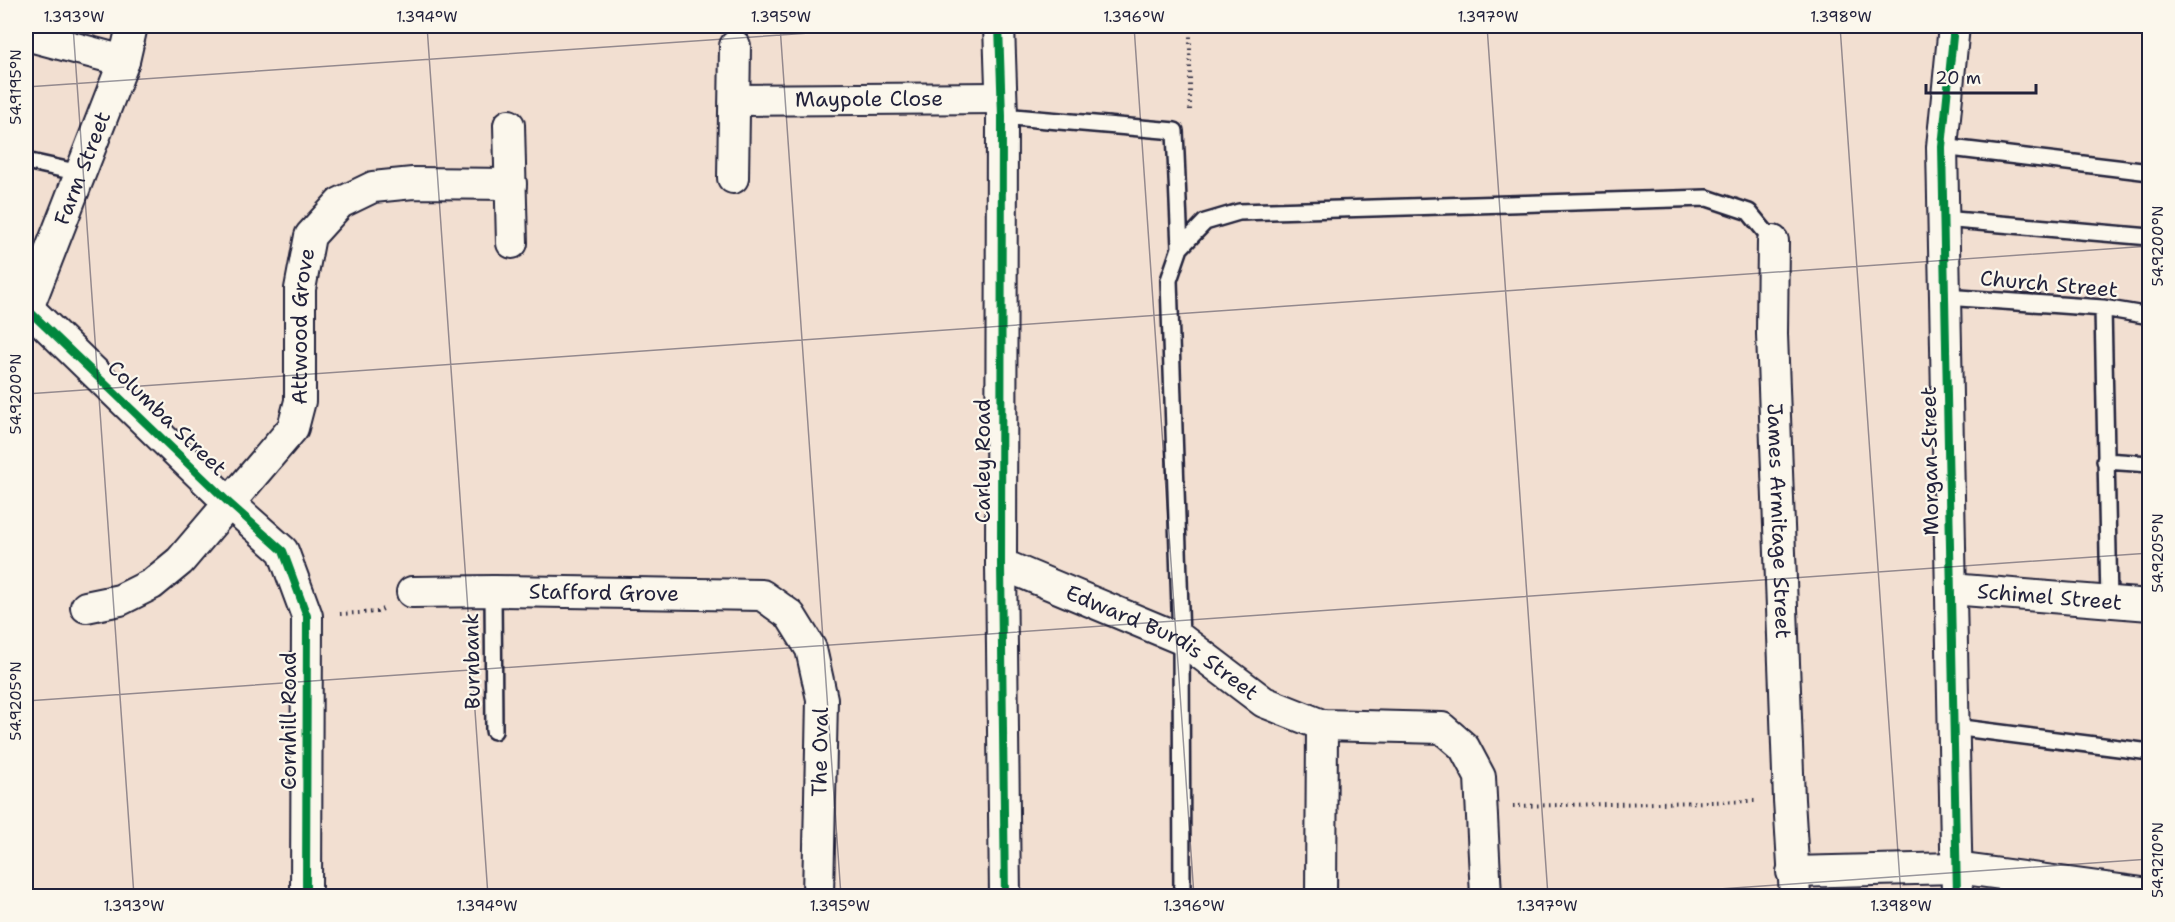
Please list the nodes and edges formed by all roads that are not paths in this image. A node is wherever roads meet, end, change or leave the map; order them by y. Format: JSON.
{"nodes":[{"id":1,"x":132,"y":26,"type":"edge"},
{"id":2,"x":999,"y":26,"type":"edge"},
{"id":3,"x":1954,"y":26,"type":"edge"},
{"id":4,"x":26,"y":35,"type":"edge"},
{"id":5,"x":735,"y":46,"type":"dead end"},
{"id":6,"x":124,"y":61,"type":"junction"},
{"id":7,"x":735,"y":100,"type":"junction"},
{"id":8,"x":1001,"y":107,"type":"junction"},
{"id":9,"x":509,"y":125,"type":"dead end"},
{"id":10,"x":1942,"y":147,"type":"junction"},
{"id":11,"x":26,"y":161,"type":"edge"},
{"id":12,"x":2150,"y":172,"type":"edge"},
{"id":13,"x":80,"y":173,"type":"junction"},
{"id":14,"x":733,"y":178,"type":"dead end"},
{"id":15,"x":511,"y":184,"type":"junction"},
{"id":16,"x":1943,"y":219,"type":"junction"},
{"id":17,"x":2150,"y":237,"type":"edge"},
{"id":18,"x":1773,"y":241,"type":"joint"},
{"id":19,"x":512,"y":243,"type":"dead end"},
{"id":20,"x":1180,"y":248,"type":"junction"},
{"id":21,"x":1945,"y":297,"type":"junction"},
{"id":22,"x":27,"y":308,"type":"edge"},
{"id":23,"x":2103,"y":308,"type":"junction"},
{"id":24,"x":2150,"y":316,"type":"edge"},
{"id":25,"x":2105,"y":461,"type":"junction"},
{"id":26,"x":2150,"y":464,"type":"edge"},
{"id":27,"x":228,"y":502,"type":"junction"},
{"id":28,"x":284,"y":550,"type":"joint"},
{"id":29,"x":1000,"y":564,"type":"junction"},
{"id":30,"x":1951,"y":589,"type":"junction"},
{"id":31,"x":493,"y":591,"type":"junction"},
{"id":32,"x":412,"y":592,"type":"road end"},
{"id":33,"x":2109,"y":602,"type":"junction"},
{"id":34,"x":2150,"y":605,"type":"edge"},
{"id":35,"x":86,"y":607,"type":"dead end"},
{"id":36,"x":790,"y":615,"type":"joint"},
{"id":37,"x":1181,"y":639,"type":"junction"},
{"id":38,"x":1322,"y":725,"type":"junction"},
{"id":39,"x":1954,"y":727,"type":"junction"},
{"id":40,"x":494,"y":731,"type":"dead end"},
{"id":41,"x":2150,"y":752,"type":"edge"},
{"id":42,"x":1956,"y":882,"type":"edge"},
{"id":43,"x":1793,"y":884,"type":"edge"},
{"id":44,"x":2150,"y":894,"type":"edge"},
{"id":45,"x":306,"y":897,"type":"edge"},
{"id":46,"x":818,"y":897,"type":"edge"},
{"id":47,"x":1005,"y":897,"type":"edge"},
{"id":48,"x":1182,"y":897,"type":"edge"},
{"id":49,"x":1321,"y":897,"type":"edge"},
{"id":50,"x":1486,"y":897,"type":"edge"}],
"edges":[{"from":1,"to":6,"type":"street","name":"Farm Street"},
{"from":2,"to":8,"type":"street","name":"Carley Road"},
{"from":3,"to":10,"type":"street","name":"Morgan Street"},
{"from":4,"to":6,"type":"street"},
{"from":5,"to":7,"type":"street"},
{"from":6,"to":13,"type":"street","name":"Farm Street"},
{"from":7,"to":8,"type":"street","name":"Maypole Close"},
{"from":7,"to":14,"type":"street"},
{"from":8,"to":20,"type":"lane"},
{"from":8,"to":29,"type":"street","name":"Carley Road"},
{"from":9,"to":15,"type":"street"},
{"from":10,"to":12,"type":"lane"},
{"from":10,"to":16,"type":"street","name":"Morgan Street"},
{"from":11,"to":13,"type":"lane"},
{"from":13,"to":22,"type":"street","name":"Farm Street"},
{"from":15,"to":19,"type":"street"},
{"from":15,"to":27,"type":"street","name":"Attwood Grove"},
{"from":16,"to":17,"type":"lane"},
{"from":16,"to":21,"type":"street","name":"Morgan Street"},
{"from":18,"to":20,"type":"lane"},
{"from":18,"to":43,"type":"street","name":"James Armitage Street"},
{"from":20,"to":37,"type":"lane"},
{"from":21,"to":23,"type":"lane","name":"Church Street"},
{"from":21,"to":30,"type":"street","name":"Morgan Street"},
{"from":22,"to":27,"type":"street","name":"Columba Street"},
{"from":23,"to":24,"type":"lane","name":"Church Street"},
{"from":23,"to":25,"type":"lane"},
{"from":25,"to":26,"type":"lane"},
{"from":25,"to":33,"type":"lane"},
{"from":27,"to":28,"type":"street","name":"Columba Street"},
{"from":27,"to":35,"type":"street","name":"Attwood Grove"},
{"from":28,"to":45,"type":"street","name":"Cornhill Road"},
{"from":29,"to":37,"type":"street","name":"Edward Burdis Street"},
{"from":29,"to":47,"type":"street","name":"Carley Road"},
{"from":30,"to":33,"type":"street","name":"Schimel Street"},
{"from":30,"to":39,"type":"street","name":"Morgan Street"},
{"from":31,"to":32,"type":"street","name":"Stafford Grove"},
{"from":31,"to":36,"type":"street","name":"Stafford Grove"},
{"from":31,"to":40,"type":"lane","name":"Burnbank"},
{"from":33,"to":34,"type":"street","name":"Schimel Street"},
{"from":36,"to":46,"type":"street","name":"The Oval"},
{"from":37,"to":38,"type":"street","name":"Edward Burdis Street"},
{"from":37,"to":48,"type":"lane"},
{"from":38,"to":49,"type":"street"},
{"from":38,"to":50,"type":"street","name":"Edward Burdis Street"},
{"from":39,"to":41,"type":"lane"},
{"from":39,"to":42,"type":"street","name":"Morgan Street"},
{"from":42,"to":43,"type":"street"},
{"from":42,"to":44,"type":"street"}]}
